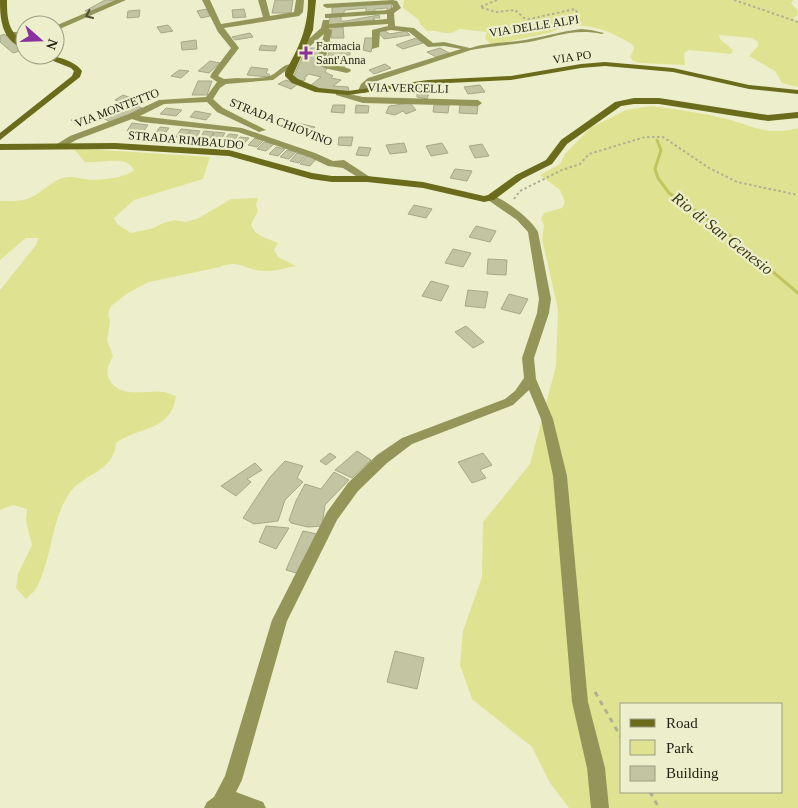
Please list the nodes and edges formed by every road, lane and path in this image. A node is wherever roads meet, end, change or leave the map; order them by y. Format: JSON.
{"nodes":[{"id":1,"x":3,"y":0,"type":"edge"},
{"id":2,"x":122,"y":0,"type":"edge"},
{"id":3,"x":206,"y":0,"type":"edge"},
{"id":4,"x":262,"y":0,"type":"edge"},
{"id":5,"x":300,"y":0,"type":"edge"},
{"id":6,"x":312,"y":0,"type":"edge"},
{"id":7,"x":497,"y":0,"type":"edge"},
{"id":8,"x":734,"y":0,"type":"edge"},
{"id":9,"x":326,"y":3,"type":"edge"},
{"id":10,"x":390,"y":12,"type":"junction"},
{"id":11,"x":328,"y":16,"type":"junction"},
{"id":12,"x":267,"y":18,"type":"junction"},
{"id":13,"x":798,"y":22,"type":"edge"},
{"id":14,"x":392,"y":24,"type":"junction"},
{"id":15,"x":65,"y":25,"type":"edge"},
{"id":16,"x":220,"y":26,"type":"junction"},
{"id":17,"x":570,"y":27,"type":"dead end"},
{"id":18,"x":325,"y":28,"type":"junction"},
{"id":19,"x":602,"y":33,"type":"dead end"},
{"id":20,"x":10,"y":34,"type":"junction"},
{"id":21,"x":15,"y":34,"type":"edge"},
{"id":22,"x":15,"y":38,"type":"edge"},
{"id":23,"x":304,"y":47,"type":"junction"},
{"id":24,"x":374,"y":48,"type":"dead end"},
{"id":25,"x":470,"y":49,"type":"junction"},
{"id":26,"x":65,"y":63,"type":"edge"},
{"id":27,"x":292,"y":67,"type":"junction"},
{"id":28,"x":347,"y":71,"type":"dead end"},
{"id":29,"x":223,"y":82,"type":"junction"},
{"id":30,"x":362,"y":91,"type":"junction"},
{"id":31,"x":798,"y":92,"type":"edge"},
{"id":32,"x":339,"y":93,"type":"junction"},
{"id":33,"x":209,"y":99,"type":"junction"},
{"id":34,"x":478,"y":104,"type":"dead end"},
{"id":35,"x":798,"y":115,"type":"edge"},
{"id":36,"x":132,"y":116,"type":"junction"},
{"id":37,"x":0,"y":137,"type":"edge"},
{"id":38,"x":60,"y":146,"type":"junction"},
{"id":39,"x":0,"y":147,"type":"edge"},
{"id":40,"x":346,"y":165,"type":"junction"},
{"id":41,"x":366,"y":179,"type":"junction"},
{"id":42,"x":798,"y":195,"type":"edge"},
{"id":43,"x":494,"y":201,"type":"junction"},
{"id":44,"x":530,"y":379,"type":"junction"},
{"id":45,"x":590,"y":684,"type":"dead end"},
{"id":46,"x":620,"y":736,"type":"edge"},
{"id":47,"x":651,"y":793,"type":"edge"},
{"id":48,"x":218,"y":804,"type":"edge"},
{"id":49,"x":257,"y":808,"type":"edge"},
{"id":50,"x":600,"y":808,"type":"edge"},
{"id":51,"x":659,"y":808,"type":"edge"}],
"edges":[{"from":1,"to":20,"type":"street"},
{"from":2,"to":15,"type":"street","one_way":true},
{"from":3,"to":16,"type":"street"},
{"from":4,"to":12,"type":"street"},
{"from":5,"to":12,"type":"street"},
{"from":6,"to":23,"type":"street"},
{"from":7,"to":17,"type":"path"},
{"from":8,"to":13,"type":"path"},
{"from":9,"to":10,"type":"street"},
{"from":9,"to":11,"type":"street"},
{"from":10,"to":11,"type":"street"},
{"from":10,"to":14,"type":"street"},
{"from":11,"to":18,"type":"street"},
{"from":12,"to":16,"type":"street"},
{"from":14,"to":18,"type":"street","name":"VIA DELLE ALPI"},
{"from":14,"to":24,"type":"street"},
{"from":14,"to":25,"type":"street","name":"VIA DELLE ALPI"},
{"from":16,"to":29,"type":"street"},
{"from":18,"to":23,"type":"street"},
{"from":18,"to":28,"type":"street"},
{"from":19,"to":25,"type":"lane","name":"VIA DELLE ALPI"},
{"from":20,"to":21,"type":"street"},
{"from":20,"to":22,"type":"street"},
{"from":23,"to":27,"type":"street"},
{"from":25,"to":30,"type":"street","name":"VIA DELLE ALPI"},
{"from":26,"to":37,"type":"street"},
{"from":27,"to":29,"type":"street"},
{"from":27,"to":32,"type":"street","name":"VIA PO"},
{"from":29,"to":33,"type":"street"},
{"from":30,"to":31,"type":"street","name":"VIA PO"},
{"from":30,"to":32,"type":"street","name":"VIA PO"},
{"from":32,"to":34,"type":"street","name":"VIA VERCELLI"},
{"from":33,"to":36,"type":"street","name":"VIA MONTETTO"},
{"from":33,"to":40,"type":"street","name":"STRADA CHIOVINO"},
{"from":35,"to":43,"type":"street"},
{"from":36,"to":38,"type":"street","name":"VIA MONTETTO"},
{"from":36,"to":40,"type":"street","name":"STRADA CHIOVINO"},
{"from":38,"to":39,"type":"street","name":"STRADA RIMBAUDO"},
{"from":38,"to":41,"type":"street","name":"STRADA RIMBAUDO"},
{"from":40,"to":41,"type":"street","name":"STRADA CHIOVINO"},
{"from":41,"to":43,"type":"street","name":"STRADA RIMBAUDO"},
{"from":42,"to":43,"type":"path"},
{"from":43,"to":44,"type":"street"},
{"from":44,"to":48,"type":"street"},
{"from":44,"to":50,"type":"street"},
{"from":45,"to":46,"type":"path"},
{"from":47,"to":51,"type":"path"},
{"from":48,"to":49,"type":"street"}]}
